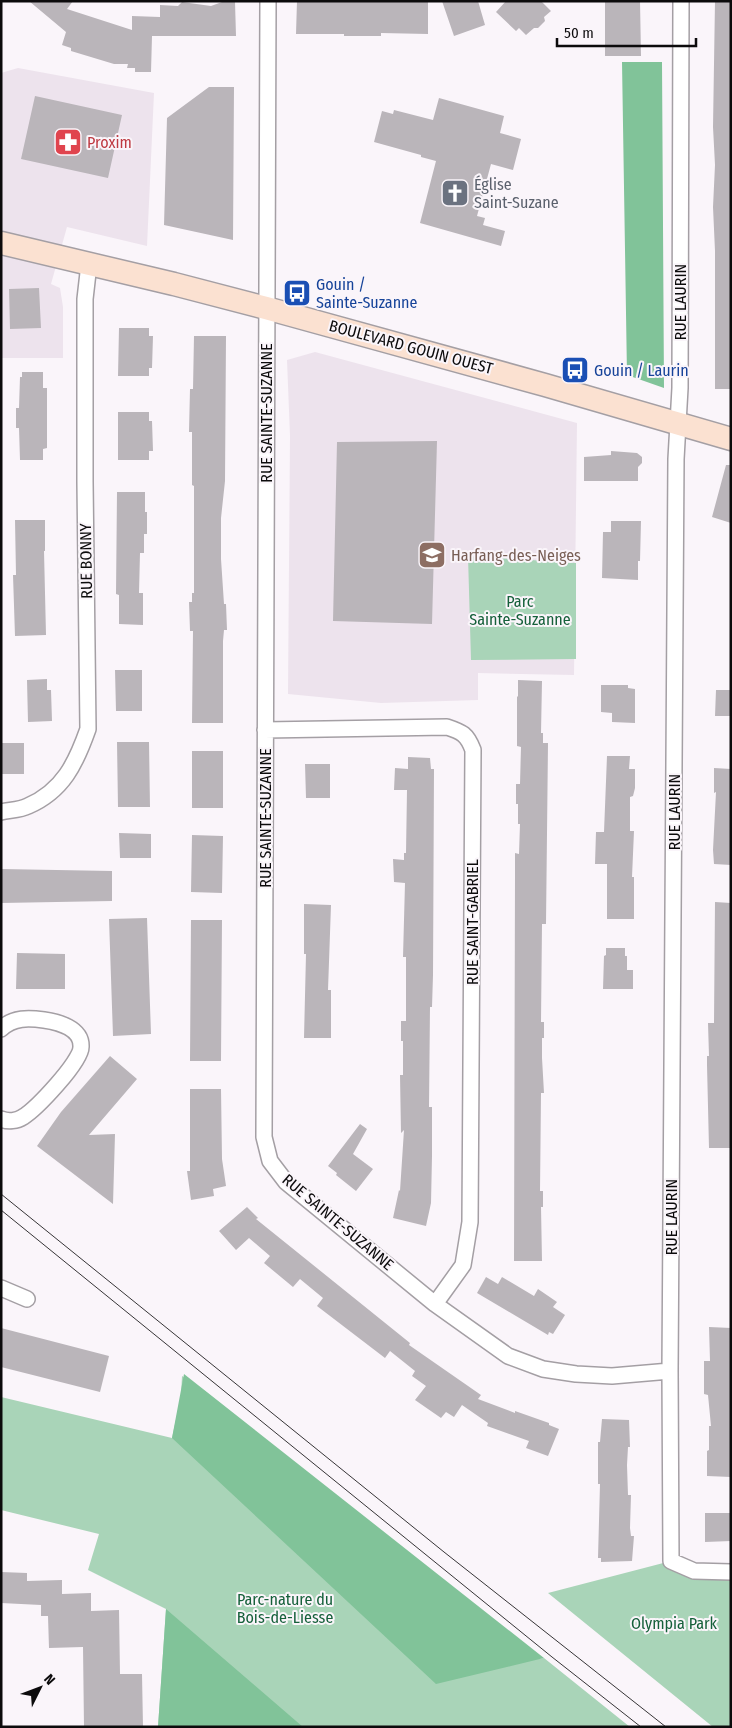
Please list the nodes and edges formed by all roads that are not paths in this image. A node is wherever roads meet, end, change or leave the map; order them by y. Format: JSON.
{"nodes":[{"id":1,"x":268,"y":1,"type":"edge"},
{"id":2,"x":681,"y":1,"type":"edge"},
{"id":3,"x":1,"y":243,"type":"edge"},
{"id":4,"x":89,"y":264,"type":"junction"},
{"id":5,"x":266,"y":308,"type":"junction"},
{"id":6,"x":678,"y":423,"type":"junction"},
{"id":7,"x":731,"y":439,"type":"edge"},
{"id":8,"x":265,"y":730,"type":"junction"},
{"id":9,"x":1,"y":812,"type":"edge"},
{"id":10,"x":1,"y":1029,"type":"edge"},
{"id":11,"x":1,"y":1119,"type":"edge"},
{"id":12,"x":1,"y":1288,"type":"edge"},
{"id":13,"x":27,"y":1298,"type":"dead end"},
{"id":14,"x":435,"y":1304,"type":"junction"},
{"id":15,"x":670,"y":1371,"type":"junction"},
{"id":16,"x":731,"y":1572,"type":"edge"}],
"edges":[{"from":1,"to":5,"type":"street","name":"RUE SAINTE-SUZANNE"},
{"from":2,"to":6,"type":"street","name":"RUE LAURIN"},
{"from":3,"to":4,"type":"main road","name":"BOULEVARD GOUIN OUEST"},
{"from":4,"to":5,"type":"main road","name":"BOULEVARD GOUIN OUEST"},
{"from":4,"to":9,"type":"street","name":"RUE BONNY"},
{"from":5,"to":6,"type":"main road","name":"BOULEVARD GOUIN OUEST"},
{"from":5,"to":8,"type":"street","name":"RUE SAINTE-SUZANNE"},
{"from":6,"to":7,"type":"main road","name":"BOULEVARD GOUIN OUEST"},
{"from":6,"to":15,"type":"street","name":"RUE LAURIN"},
{"from":8,"to":14,"type":"street","name":"RUE SAINTE-SUZANNE"},
{"from":8,"to":14,"type":"street","name":"RUE SAINT-GABRIEL"},
{"from":10,"to":11,"type":"street"},
{"from":12,"to":13,"type":"street"},
{"from":14,"to":15,"type":"street","name":"RUE SAINTE-SUZANNE"},
{"from":15,"to":16,"type":"street","name":"RUE LAURIN"}]}
